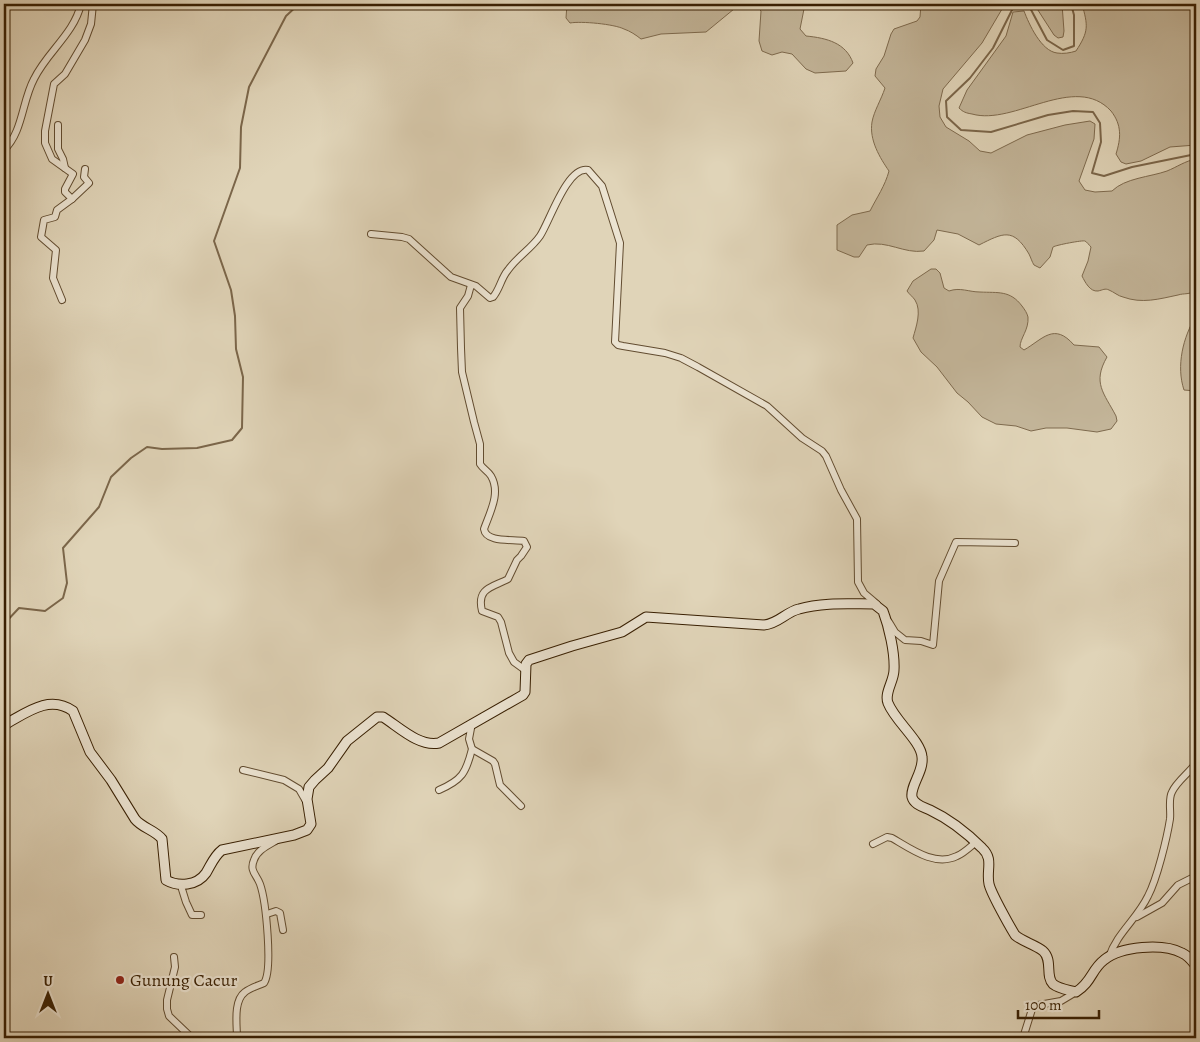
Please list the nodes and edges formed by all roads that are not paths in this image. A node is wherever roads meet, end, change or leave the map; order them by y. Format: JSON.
{"nodes":[{"id":1,"x":81,"y":4,"type":"edge"},
{"id":2,"x":93,"y":4,"type":"edge"},
{"id":3,"x":58,"y":125,"type":"dead end"},
{"id":4,"x":4,"y":150,"type":"edge"},
{"id":5,"x":65,"y":168,"type":"junction"},
{"id":6,"x":84,"y":169,"type":"dead end"},
{"id":7,"x":72,"y":199,"type":"junction"},
{"id":8,"x":371,"y":234,"type":"dead end"},
{"id":9,"x":472,"y":284,"type":"junction"},
{"id":10,"x":62,"y":300,"type":"dead end"},
{"id":11,"x":1015,"y":543,"type":"dead end"},
{"id":12,"x":880,"y":607,"type":"junction"},
{"id":13,"x":887,"y":619,"type":"junction"},
{"id":14,"x":525,"y":670,"type":"junction"},
{"id":15,"x":472,"y":723,"type":"junction"},
{"id":16,"x":4,"y":725,"type":"edge"},
{"id":17,"x":472,"y":749,"type":"junction"},
{"id":18,"x":1196,"y":762,"type":"edge"},
{"id":19,"x":243,"y":770,"type":"dead end"},
{"id":20,"x":439,"y":790,"type":"dead end"},
{"id":21,"x":308,"y":803,"type":"junction"},
{"id":22,"x":521,"y":806,"type":"dead end"},
{"id":23,"x":280,"y":838,"type":"junction"},
{"id":24,"x":976,"y":842,"type":"junction"},
{"id":25,"x":873,"y":844,"type":"dead end"},
{"id":26,"x":1196,"y":876,"type":"edge"},
{"id":27,"x":181,"y":886,"type":"junction"},
{"id":28,"x":267,"y":914,"type":"junction"},
{"id":29,"x":201,"y":915,"type":"dead end"},
{"id":30,"x":1133,"y":919,"type":"junction"},
{"id":31,"x":283,"y":930,"type":"dead end"},
{"id":32,"x":174,"y":957,"type":"dead end"},
{"id":33,"x":1109,"y":957,"type":"junction"},
{"id":34,"x":1195,"y":960,"type":"edge"},
{"id":35,"x":1076,"y":992,"type":"junction"},
{"id":36,"x":192,"y":1038,"type":"edge"},
{"id":37,"x":237,"y":1038,"type":"edge"},
{"id":38,"x":1023,"y":1038,"type":"edge"}],
"edges":[{"from":1,"to":4,"type":"street"},
{"from":2,"to":5,"type":"street"},
{"from":3,"to":5,"type":"street"},
{"from":5,"to":7,"type":"street"},
{"from":6,"to":7,"type":"street"},
{"from":7,"to":10,"type":"street"},
{"from":8,"to":9,"type":"street"},
{"from":9,"to":12,"type":"street"},
{"from":9,"to":14,"type":"street"},
{"from":11,"to":13,"type":"street"},
{"from":12,"to":13,"type":"street"},
{"from":12,"to":14,"type":"street"},
{"from":13,"to":24,"type":"street"},
{"from":14,"to":15,"type":"street"},
{"from":15,"to":17,"type":"street"},
{"from":15,"to":21,"type":"street"},
{"from":16,"to":27,"type":"street"},
{"from":17,"to":20,"type":"street"},
{"from":17,"to":22,"type":"street"},
{"from":18,"to":30,"type":"street"},
{"from":19,"to":21,"type":"street"},
{"from":21,"to":23,"type":"street"},
{"from":23,"to":27,"type":"street"},
{"from":23,"to":28,"type":"street"},
{"from":24,"to":25,"type":"street"},
{"from":24,"to":35,"type":"street"},
{"from":26,"to":30,"type":"street"},
{"from":27,"to":29,"type":"street"},
{"from":28,"to":31,"type":"street"},
{"from":28,"to":37,"type":"street"},
{"from":30,"to":33,"type":"street"},
{"from":32,"to":36,"type":"street"},
{"from":33,"to":34,"type":"street"},
{"from":33,"to":35,"type":"street"},
{"from":35,"to":38,"type":"street"}]}
